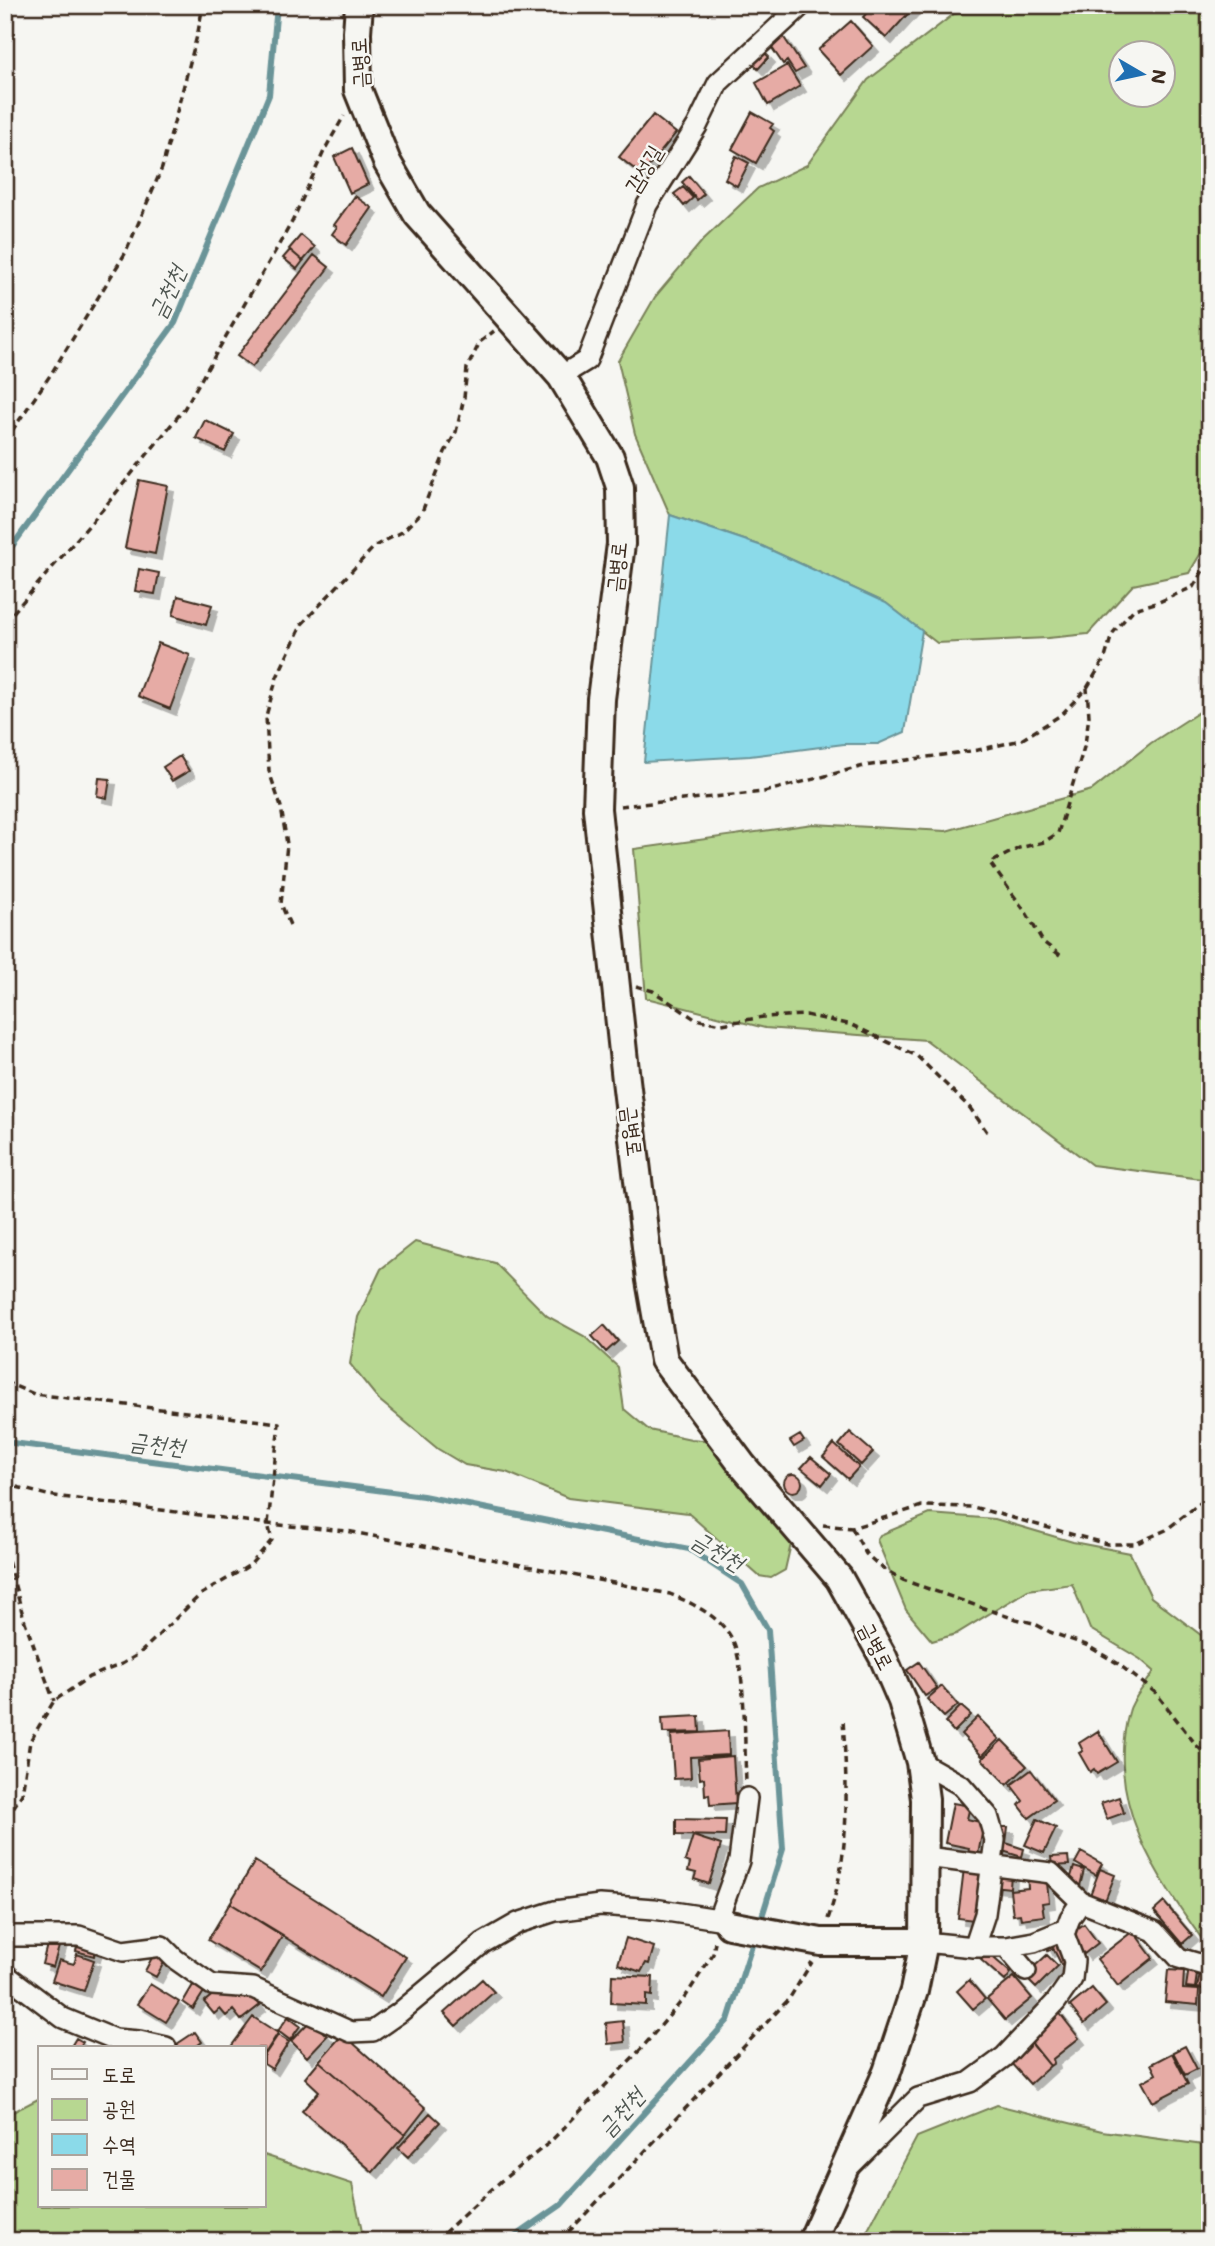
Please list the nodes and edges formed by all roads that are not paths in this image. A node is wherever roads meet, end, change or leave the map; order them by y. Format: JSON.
{"nodes":[{"id":1,"x":359,"y":5,"type":"edge"},
{"id":2,"x":802,"y":5,"type":"edge"},
{"id":3,"x":561,"y":376,"type":"junction"},
{"id":4,"x":920,"y":1762,"type":"junction"},
{"id":5,"x":747,"y":1798,"type":"road end"},
{"id":6,"x":926,"y":1857,"type":"junction"},
{"id":7,"x":991,"y":1864,"type":"junction"},
{"id":8,"x":1081,"y":1902,"type":"junction"},
{"id":9,"x":724,"y":1922,"type":"junction"},
{"id":10,"x":1066,"y":1929,"type":"junction"},
{"id":11,"x":5,"y":1936,"type":"edge"},
{"id":12,"x":924,"y":1942,"type":"junction"},
{"id":13,"x":974,"y":1947,"type":"junction"},
{"id":14,"x":1006,"y":1947,"type":"junction"},
{"id":15,"x":1210,"y":1966,"type":"edge"},
{"id":16,"x":1026,"y":1970,"type":"dead end"},
{"id":17,"x":5,"y":1974,"type":"edge"},
{"id":18,"x":158,"y":2046,"type":"edge"},
{"id":19,"x":845,"y":2171,"type":"junction"},
{"id":20,"x":812,"y":2241,"type":"edge"}],
"edges":[{"from":1,"to":3,"type":"street","name":"금병로"},
{"from":2,"to":3,"type":"street","name":"감성길"},
{"from":3,"to":4,"type":"street","name":"금병로"},
{"from":4,"to":6,"type":"street","name":"금병로"},
{"from":4,"to":7,"type":"street"},
{"from":5,"to":9,"type":"street"},
{"from":6,"to":7,"type":"street"},
{"from":6,"to":12,"type":"street","name":"금병로"},
{"from":7,"to":8,"type":"street"},
{"from":7,"to":13,"type":"street"},
{"from":8,"to":10,"type":"street"},
{"from":8,"to":15,"type":"street"},
{"from":9,"to":11,"type":"street"},
{"from":9,"to":12,"type":"street"},
{"from":10,"to":14,"type":"street"},
{"from":10,"to":19,"type":"street"},
{"from":12,"to":13,"type":"street"},
{"from":12,"to":19,"type":"street","name":"금병로"},
{"from":13,"to":14,"type":"street"},
{"from":14,"to":16,"type":"street"},
{"from":17,"to":18,"type":"street"},
{"from":19,"to":20,"type":"street","name":"금병로"}]}
